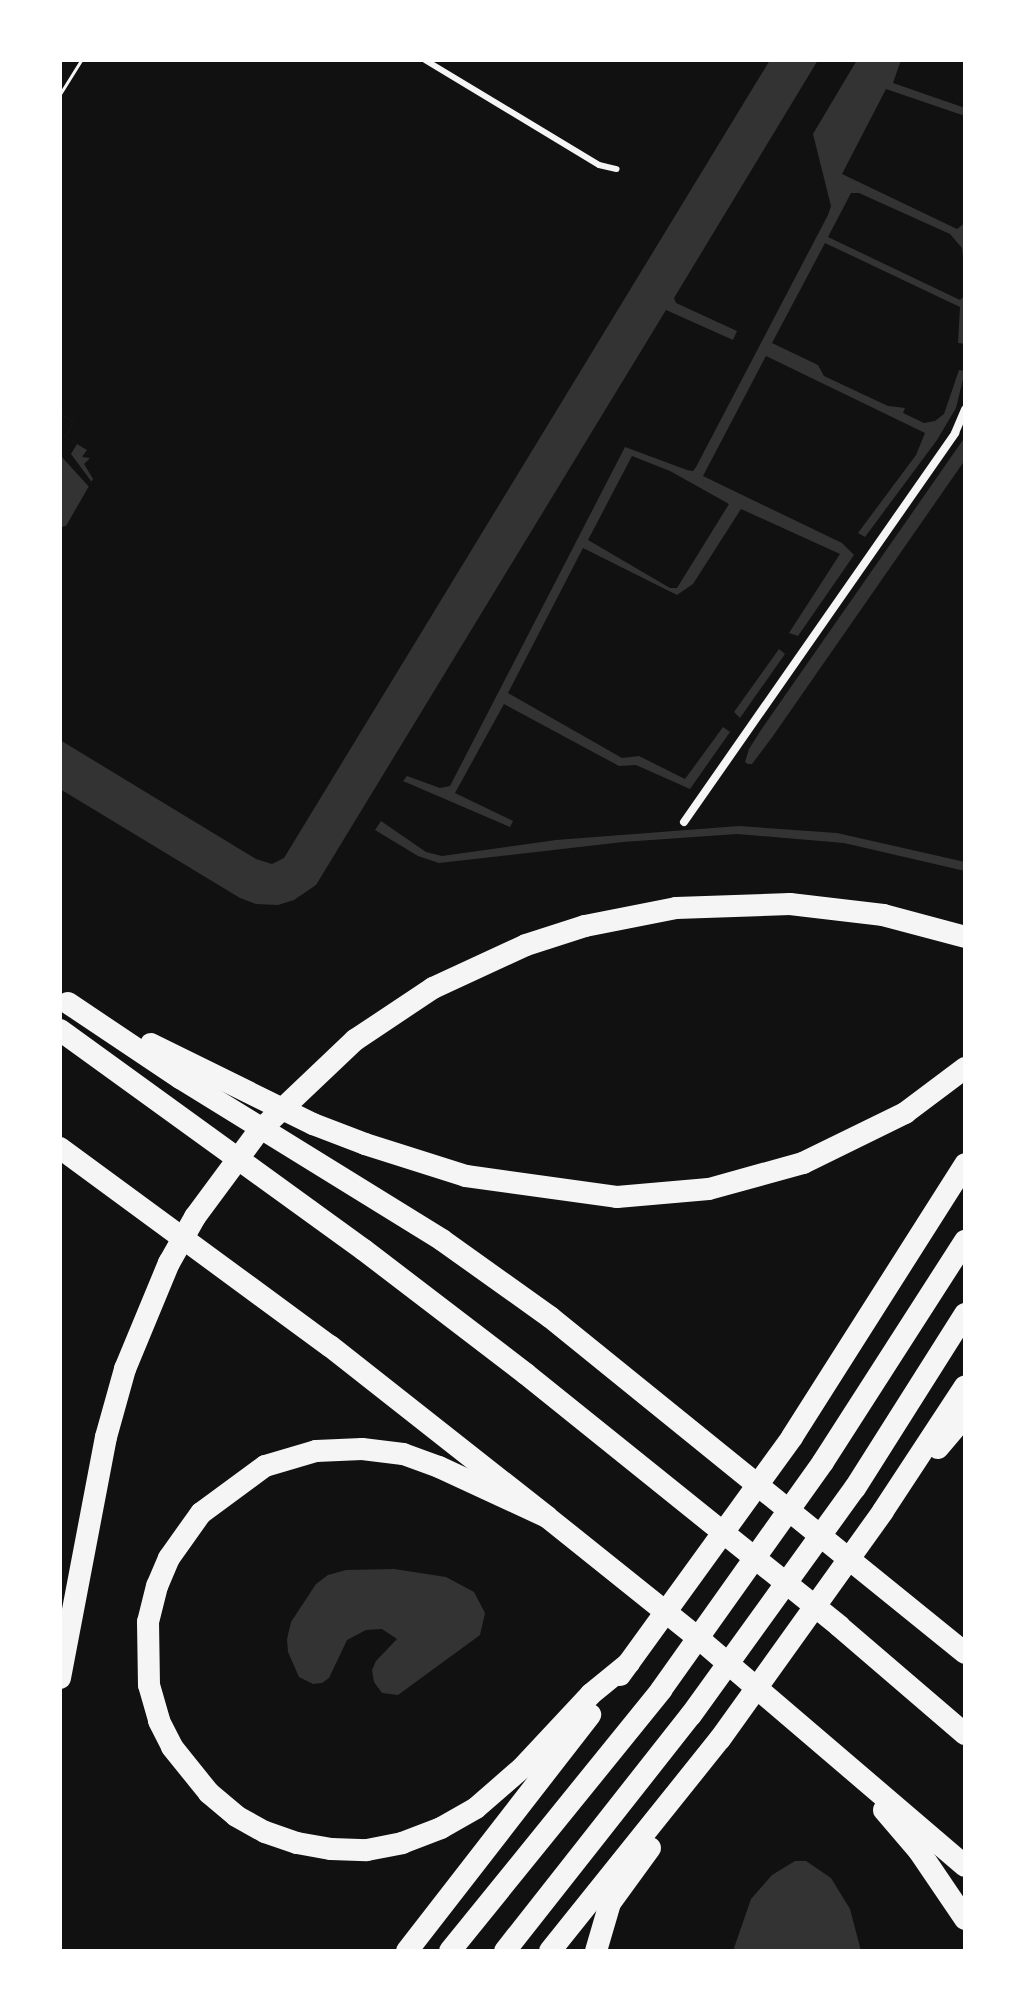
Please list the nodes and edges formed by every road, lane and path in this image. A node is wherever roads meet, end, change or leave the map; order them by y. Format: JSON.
{"nodes":[{"id":1,"x":81,"y":60,"type":"edge"},
{"id":2,"x":425,"y":60,"type":"edge"},
{"id":3,"x":60,"y":94,"type":"edge"},
{"id":4,"x":617,"y":169,"type":"dead end"},
{"id":5,"x":965,"y":409,"type":"edge"},
{"id":6,"x":684,"y":822,"type":"dead end"},
{"id":7,"x":965,"y":937,"type":"edge"},
{"id":8,"x":64,"y":1001,"type":"edge"},
{"id":9,"x":60,"y":1030,"type":"edge"},
{"id":10,"x":965,"y":1068,"type":"edge"},
{"id":11,"x":60,"y":1148,"type":"edge"},
{"id":12,"x":965,"y":1164,"type":"edge"},
{"id":13,"x":965,"y":1241,"type":"edge"},
{"id":14,"x":965,"y":1314,"type":"edge"},
{"id":15,"x":965,"y":1386,"type":"edge"},
{"id":16,"x":965,"y":1416,"type":"edge"},
{"id":17,"x":906,"y":1474,"type":"junction"},
{"id":18,"x":547,"y":1517,"type":"junction"},
{"id":19,"x":965,"y":1653,"type":"edge"},
{"id":20,"x":629,"y":1663,"type":"junction"},
{"id":21,"x":60,"y":1678,"type":"edge"},
{"id":22,"x":965,"y":1732,"type":"edge"},
{"id":23,"x":846,"y":1763,"type":"junction"},
{"id":24,"x":692,"y":1774,"type":"junction"},
{"id":25,"x":965,"y":1866,"type":"edge"},
{"id":26,"x":965,"y":1919,"type":"edge"},
{"id":27,"x":407,"y":1951,"type":"edge"},
{"id":28,"x":450,"y":1951,"type":"edge"},
{"id":29,"x":505,"y":1951,"type":"edge"},
{"id":30,"x":550,"y":1951,"type":"edge"},
{"id":31,"x":596,"y":1951,"type":"edge"}],
"edges":[{"from":1,"to":3,"type":"path"},
{"from":2,"to":4,"type":"lane"},
{"from":5,"to":6,"type":"street"},
{"from":7,"to":21,"type":"highway"},
{"from":8,"to":10,"type":"highway"},
{"from":8,"to":19,"type":"highway"},
{"from":9,"to":22,"type":"highway"},
{"from":11,"to":18,"type":"highway"},
{"from":12,"to":20,"type":"highway"},
{"from":13,"to":28,"type":"highway"},
{"from":14,"to":29,"type":"highway"},
{"from":15,"to":17,"type":"highway"},
{"from":16,"to":17,"type":"highway"},
{"from":17,"to":24,"type":"highway"},
{"from":18,"to":20,"type":"highway"},
{"from":18,"to":23,"type":"highway"},
{"from":20,"to":27,"type":"highway"},
{"from":23,"to":25,"type":"highway"},
{"from":23,"to":26,"type":"highway"},
{"from":24,"to":30,"type":"highway"},
{"from":24,"to":31,"type":"highway"}]}
